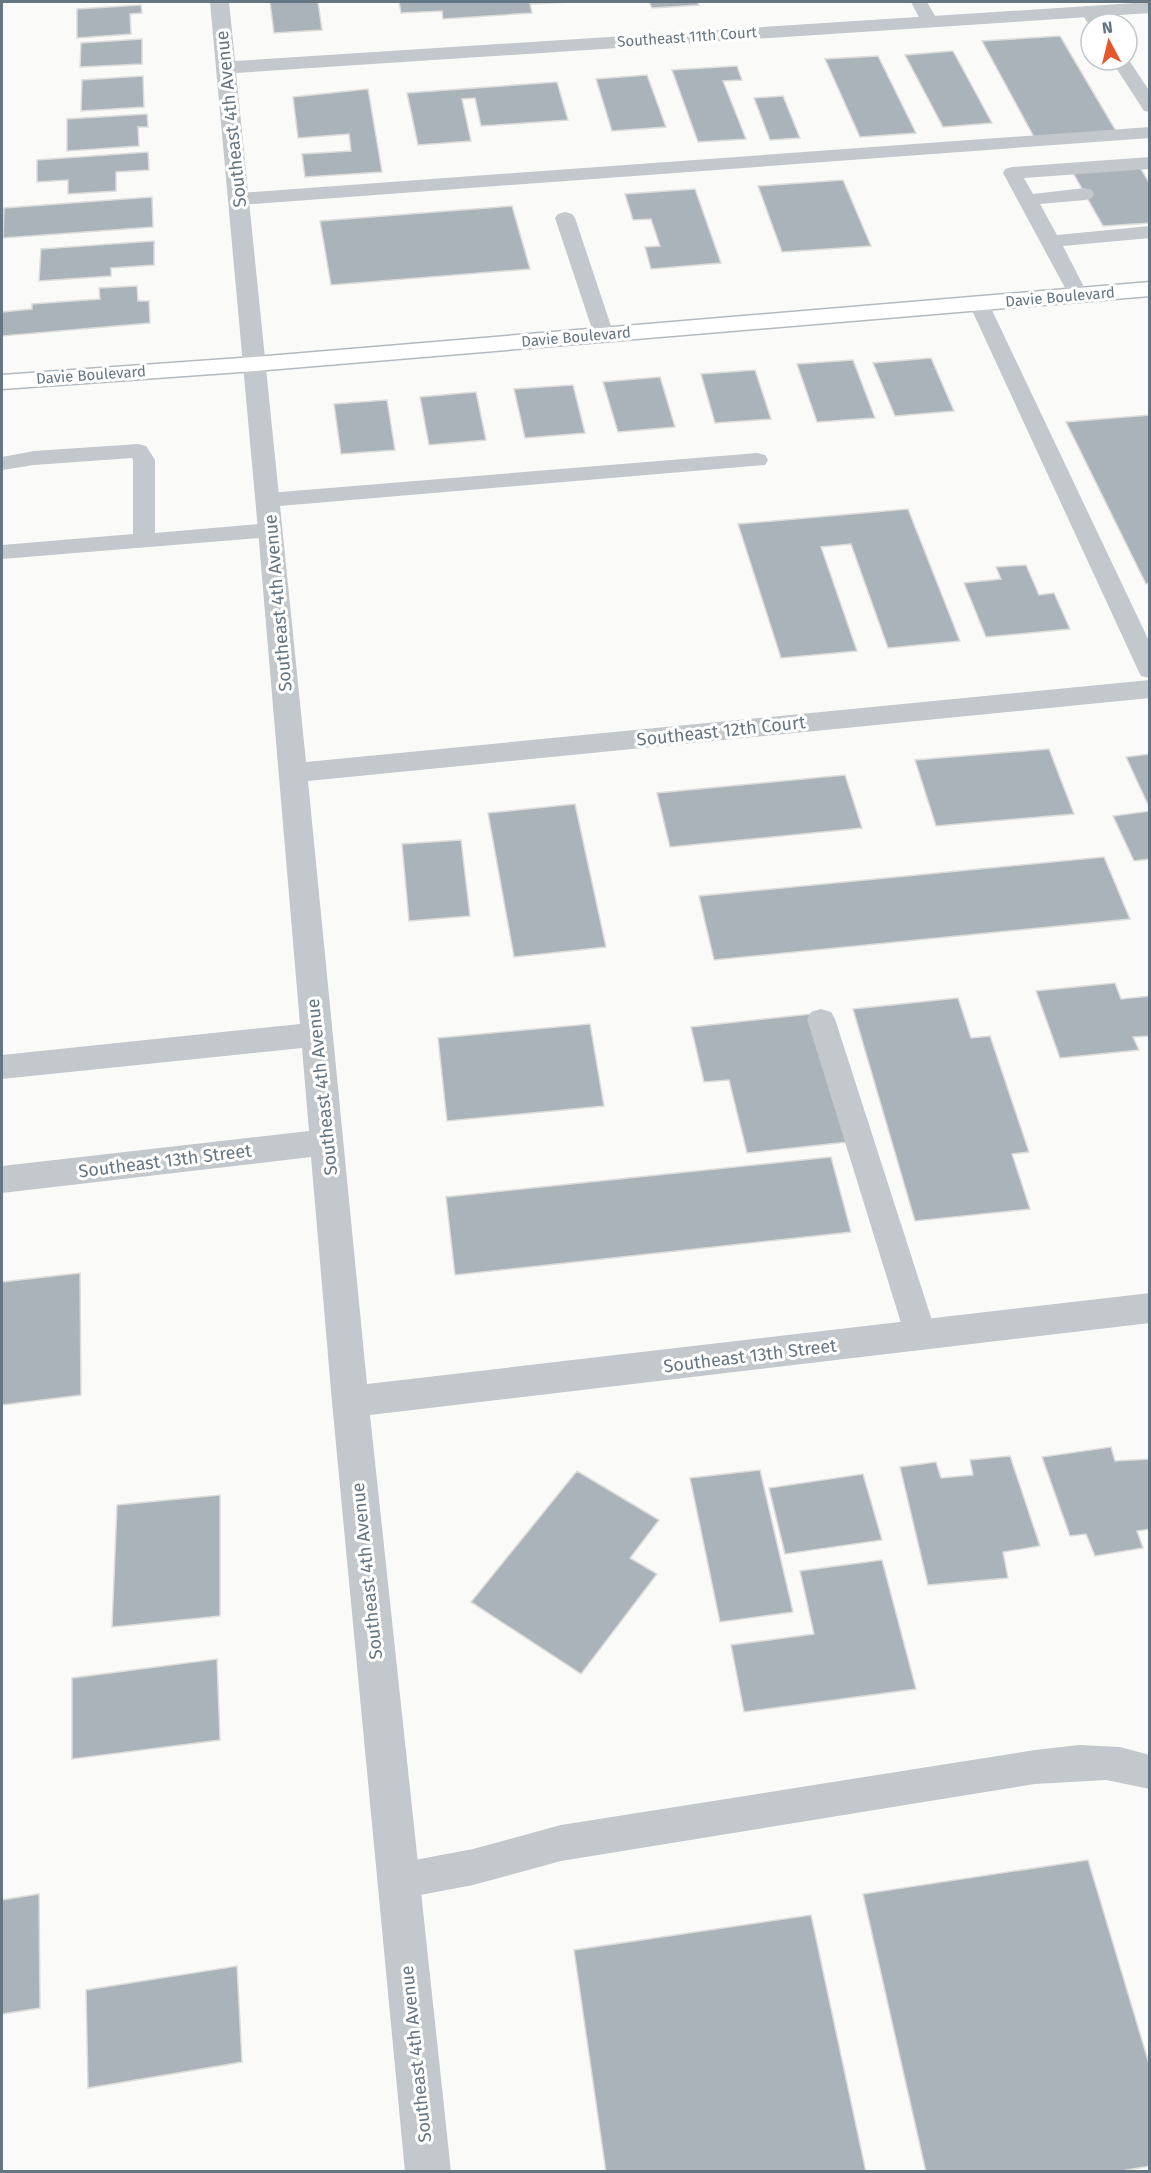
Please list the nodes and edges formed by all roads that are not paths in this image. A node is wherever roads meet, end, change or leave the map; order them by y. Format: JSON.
{"nodes":[{"id":1,"x":219,"y":2,"type":"edge"},
{"id":2,"x":919,"y":2,"type":"edge"},
{"id":3,"x":1149,"y":7,"type":"edge"},
{"id":4,"x":1121,"y":12,"type":"edge"},
{"id":5,"x":1079,"y":17,"type":"edge"},
{"id":6,"x":929,"y":21,"type":"junction"},
{"id":7,"x":225,"y":68,"type":"junction"},
{"id":8,"x":1127,"y":72,"type":"edge"},
{"id":9,"x":1149,"y":107,"type":"edge"},
{"id":10,"x":1149,"y":132,"type":"edge"},
{"id":11,"x":1149,"y":163,"type":"edge"},
{"id":12,"x":1085,"y":194,"type":"dead end"},
{"id":13,"x":239,"y":199,"type":"junction"},
{"id":14,"x":1027,"y":200,"type":"junction"},
{"id":15,"x":565,"y":218,"type":"dead end"},
{"id":16,"x":1149,"y":232,"type":"edge"},
{"id":17,"x":1051,"y":241,"type":"junction"},
{"id":18,"x":1149,"y":290,"type":"edge"},
{"id":19,"x":1078,"y":295,"type":"junction"},
{"id":20,"x":979,"y":304,"type":"junction"},
{"id":21,"x":604,"y":335,"type":"junction"},
{"id":22,"x":255,"y":364,"type":"junction"},
{"id":23,"x":2,"y":382,"type":"edge"},
{"id":24,"x":757,"y":459,"type":"dead end"},
{"id":25,"x":2,"y":463,"type":"edge"},
{"id":26,"x":269,"y":515,"type":"junction"},
{"id":27,"x":144,"y":541,"type":"junction"},
{"id":28,"x":2,"y":552,"type":"edge"},
{"id":29,"x":1139,"y":626,"type":"edge"},
{"id":30,"x":1149,"y":670,"type":"edge"},
{"id":31,"x":1149,"y":689,"type":"edge"},
{"id":32,"x":293,"y":773,"type":"junction"},
{"id":33,"x":821,"y":1019,"type":"dead end"},
{"id":34,"x":317,"y":1034,"type":"junction"},
{"id":35,"x":2,"y":1067,"type":"edge"},
{"id":36,"x":328,"y":1142,"type":"junction"},
{"id":37,"x":2,"y":1180,"type":"edge"},
{"id":38,"x":1149,"y":1308,"type":"edge"},
{"id":39,"x":921,"y":1336,"type":"junction"},
{"id":40,"x":350,"y":1402,"type":"junction"},
{"id":41,"x":1149,"y":1772,"type":"edge"},
{"id":42,"x":399,"y":1881,"type":"junction"},
{"id":43,"x":428,"y":2172,"type":"edge"}],
"edges":[{"from":1,"to":7,"type":"street","name":"Southeast 4th Avenue"},
{"from":2,"to":6,"type":"lane"},
{"from":3,"to":4,"type":"street","name":"Southeast 11th Court"},
{"from":5,"to":6,"type":"street","name":"Southeast 11th Court"},
{"from":6,"to":7,"type":"street","name":"Southeast 11th Court"},
{"from":7,"to":13,"type":"street","name":"Southeast 4th Avenue"},
{"from":8,"to":9,"type":"lane"},
{"from":10,"to":13,"type":"lane"},
{"from":11,"to":14,"type":"lane"},
{"from":12,"to":14,"type":"lane"},
{"from":13,"to":22,"type":"street","name":"Southeast 4th Avenue"},
{"from":14,"to":17,"type":"lane"},
{"from":15,"to":21,"type":"lane"},
{"from":16,"to":17,"type":"lane"},
{"from":17,"to":19,"type":"lane"},
{"from":18,"to":19,"type":"main road","name":"Davie Boulevard"},
{"from":19,"to":20,"type":"main road","name":"Davie Boulevard"},
{"from":20,"to":21,"type":"main road","name":"Davie Boulevard"},
{"from":20,"to":29,"type":"lane"},
{"from":21,"to":22,"type":"main road","name":"Davie Boulevard"},
{"from":22,"to":23,"type":"main road","name":"Davie Boulevard"},
{"from":22,"to":26,"type":"street","name":"Southeast 4th Avenue"},
{"from":24,"to":26,"type":"lane"},
{"from":25,"to":27,"type":"lane"},
{"from":26,"to":27,"type":"lane"},
{"from":26,"to":32,"type":"street","name":"Southeast 4th Avenue"},
{"from":27,"to":28,"type":"lane"},
{"from":29,"to":30,"type":"lane"},
{"from":31,"to":32,"type":"street","name":"Southeast 12th Court"},
{"from":32,"to":34,"type":"street","name":"Southeast 4th Avenue"},
{"from":33,"to":39,"type":"lane"},
{"from":34,"to":35,"type":"street"},
{"from":34,"to":36,"type":"street","name":"Southeast 4th Avenue"},
{"from":36,"to":37,"type":"street","name":"Southeast 13th Street"},
{"from":36,"to":40,"type":"street","name":"Southeast 4th Avenue"},
{"from":38,"to":39,"type":"street","name":"Southeast 13th Street"},
{"from":39,"to":40,"type":"street","name":"Southeast 13th Street"},
{"from":40,"to":42,"type":"street","name":"Southeast 4th Avenue"},
{"from":41,"to":42,"type":"lane"},
{"from":42,"to":43,"type":"street","name":"Southeast 4th Avenue"}]}
